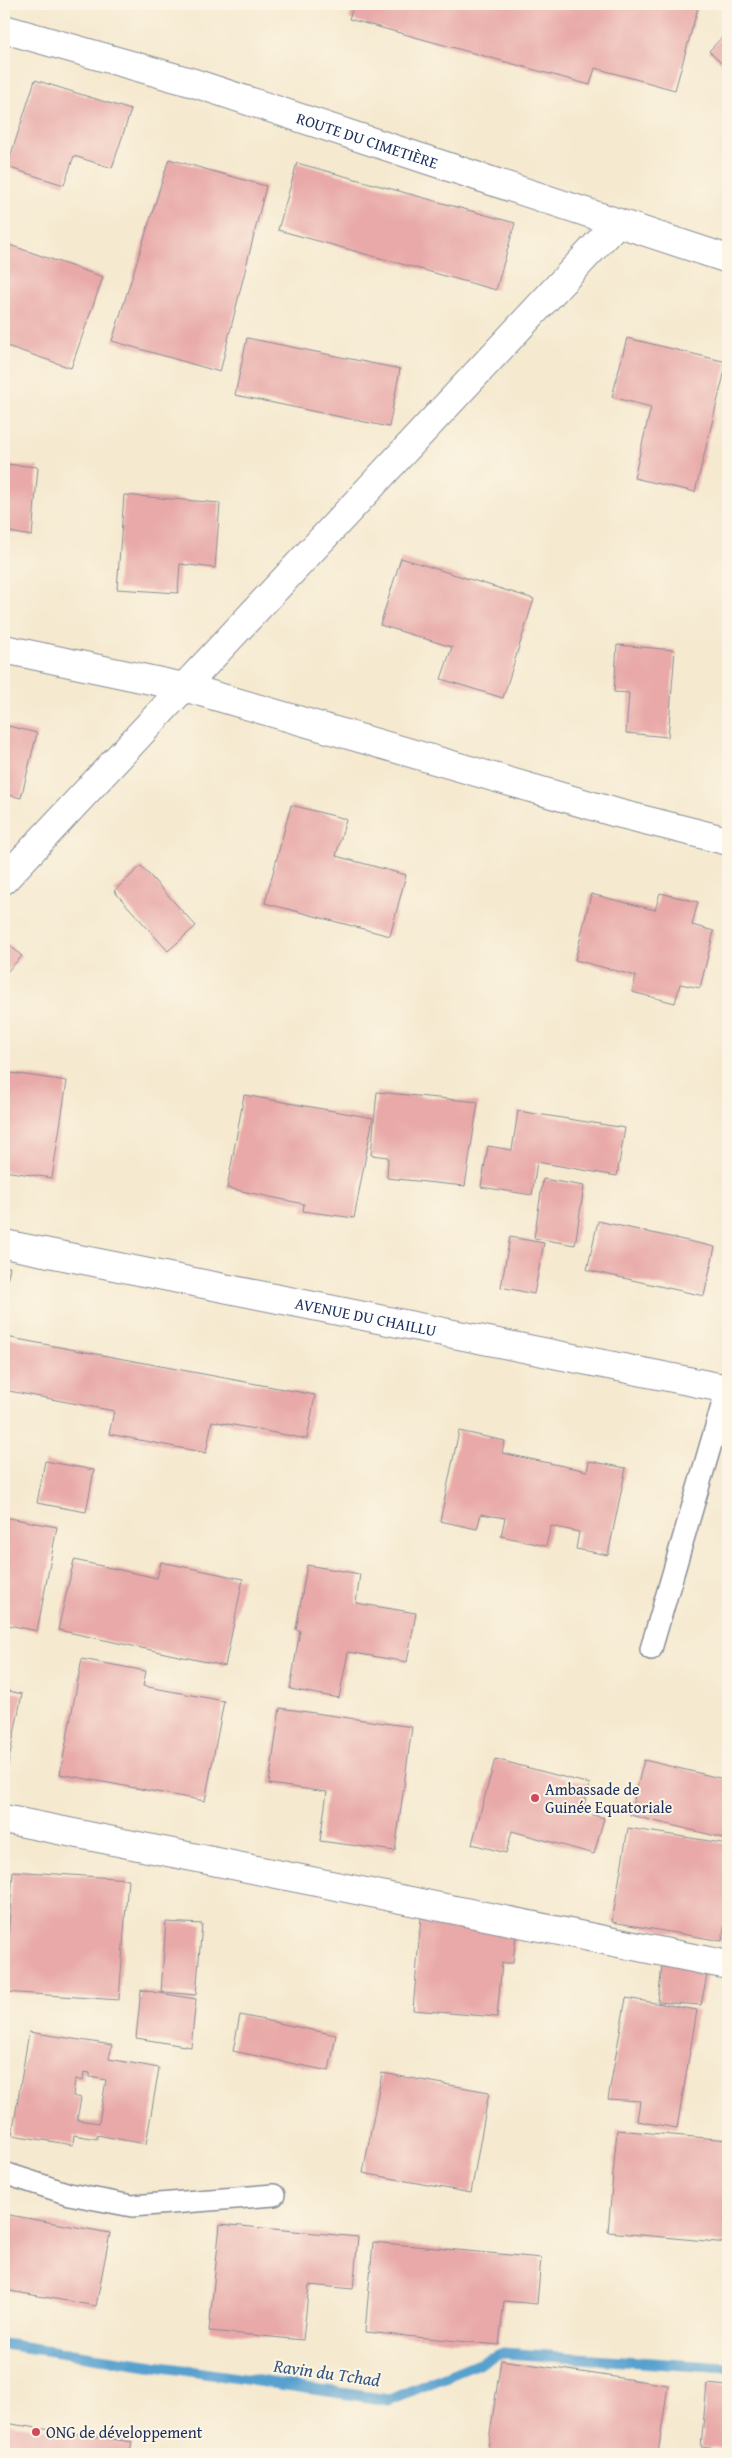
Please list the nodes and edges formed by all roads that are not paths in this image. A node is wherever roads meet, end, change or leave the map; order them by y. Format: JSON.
{"nodes":[{"id":1,"x":4,"y":29,"type":"edge"},
{"id":2,"x":617,"y":223,"type":"junction"},
{"id":3,"x":728,"y":259,"type":"edge"},
{"id":4,"x":4,"y":649,"type":"edge"},
{"id":5,"x":184,"y":687,"type":"junction"},
{"id":6,"x":728,"y":841,"type":"edge"},
{"id":7,"x":4,"y":880,"type":"edge"},
{"id":8,"x":4,"y":1244,"type":"edge"},
{"id":9,"x":727,"y":1389,"type":"edge"},
{"id":10,"x":651,"y":1649,"type":"dead end"},
{"id":11,"x":4,"y":1819,"type":"edge"},
{"id":12,"x":728,"y":1965,"type":"edge"},
{"id":13,"x":4,"y":2173,"type":"edge"},
{"id":14,"x":274,"y":2195,"type":"dead end"}],
"edges":[{"from":1,"to":2,"type":"street","name":"ROUTE DU CIMETIÈRE"},
{"from":2,"to":3,"type":"street","name":"ROUTE DU CIMETIÈRE"},
{"from":2,"to":5,"type":"street"},
{"from":4,"to":5,"type":"street"},
{"from":5,"to":6,"type":"street"},
{"from":5,"to":7,"type":"street"},
{"from":8,"to":9,"type":"street","name":"AVENUE DU CHAILLU"},
{"from":9,"to":10,"type":"lane"},
{"from":11,"to":12,"type":"street"},
{"from":13,"to":14,"type":"lane"}]}
